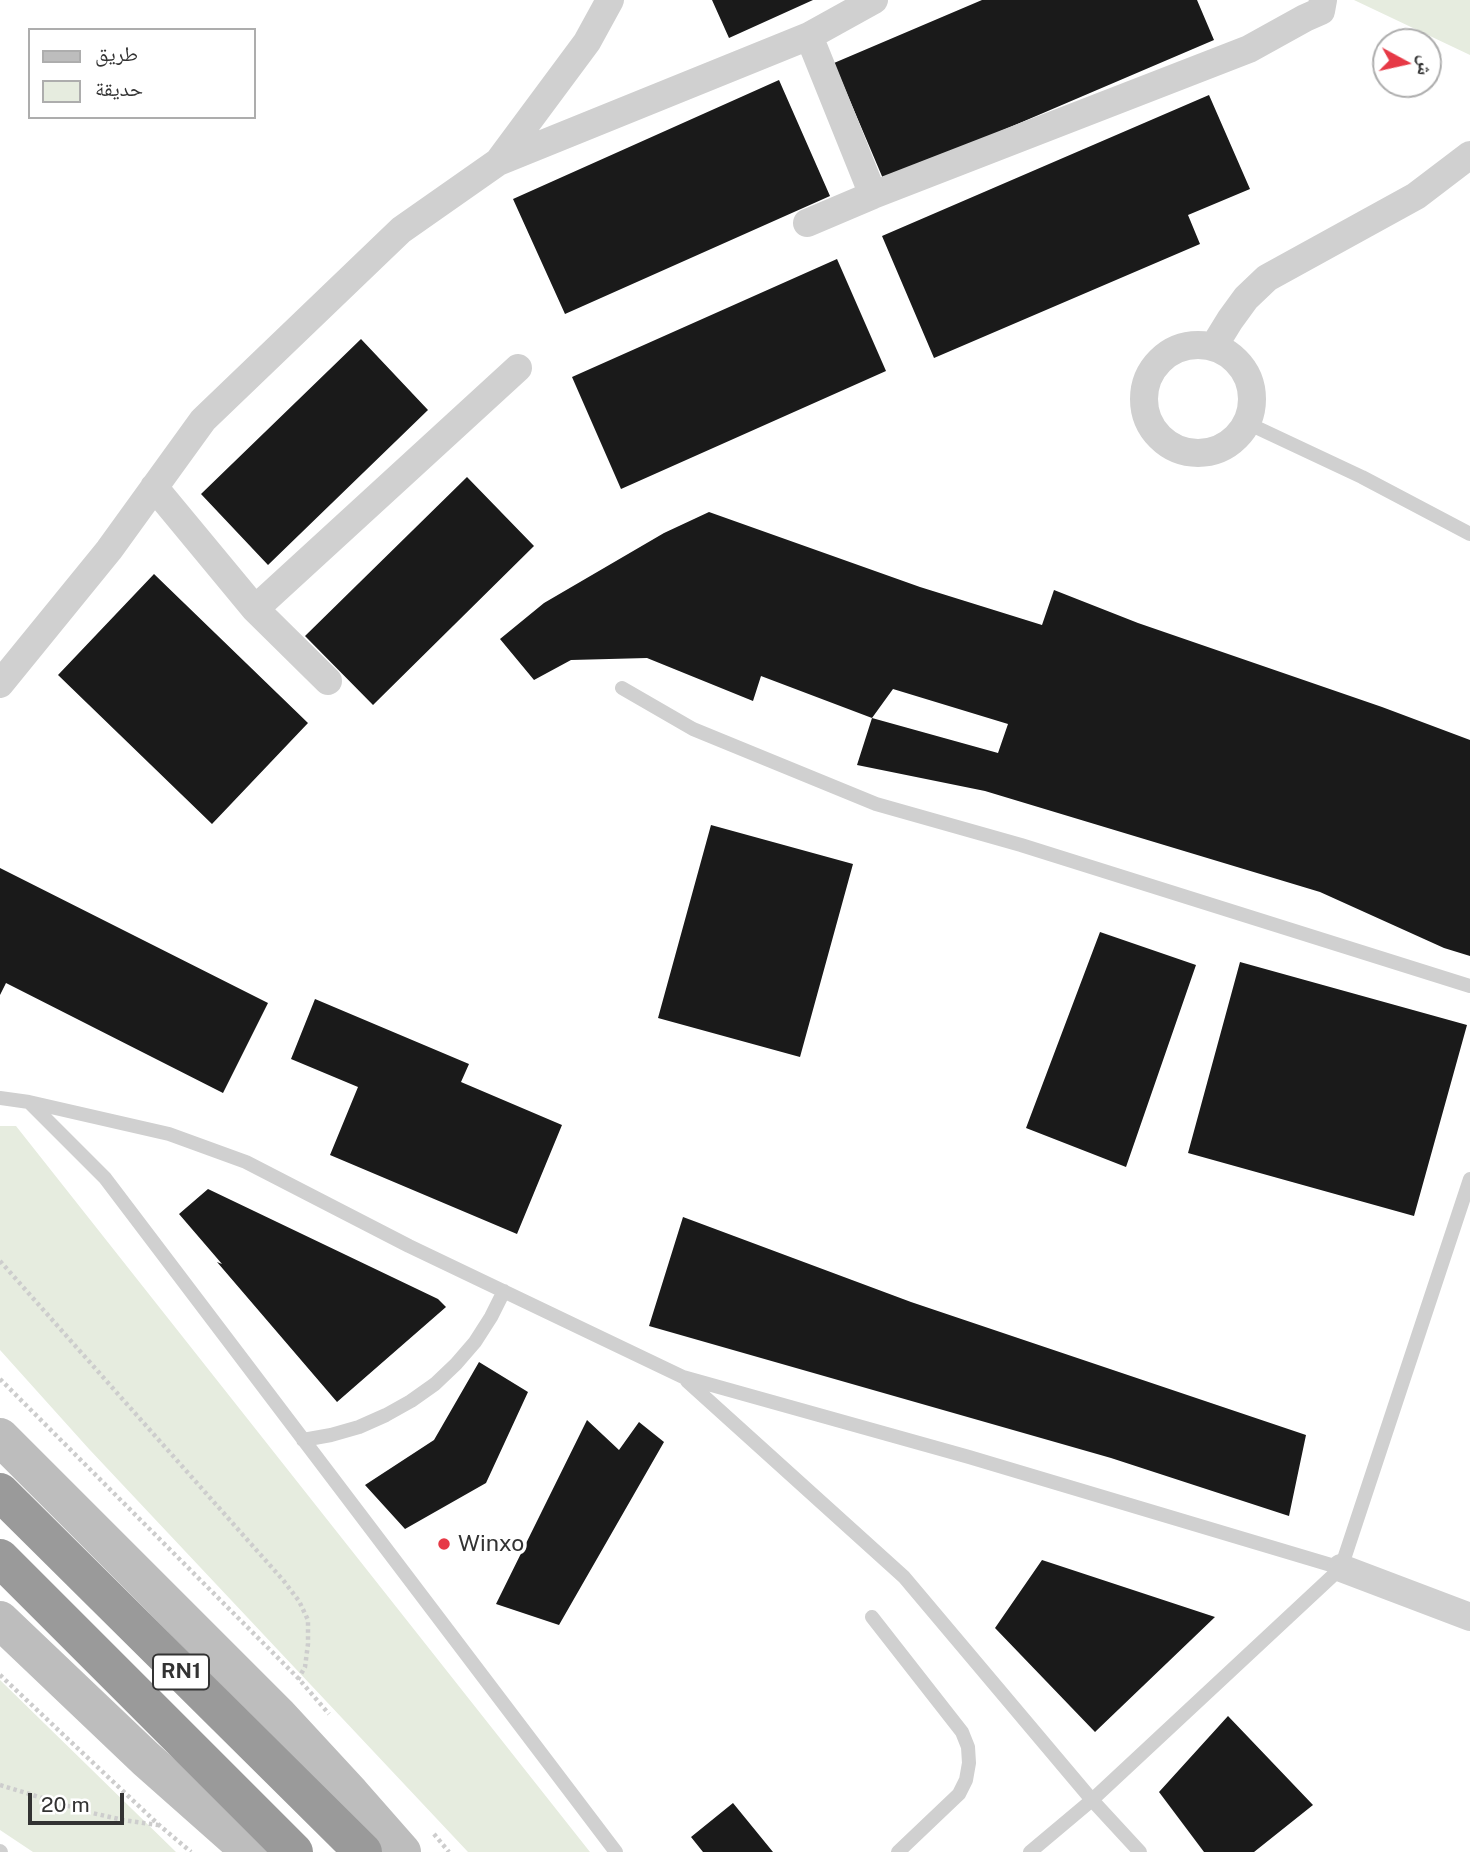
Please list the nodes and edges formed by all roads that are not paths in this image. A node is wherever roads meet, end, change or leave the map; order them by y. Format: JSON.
{"nodes":[{"id":1,"x":610,"y":0,"type":"edge"},
{"id":2,"x":874,"y":0,"type":"edge"},
{"id":3,"x":1323,"y":0,"type":"edge"},
{"id":4,"x":809,"y":36,"type":"junction"},
{"id":5,"x":1470,"y":155,"type":"edge"},
{"id":6,"x":499,"y":162,"type":"junction"},
{"id":7,"x":873,"y":195,"type":"junction"},
{"id":8,"x":807,"y":223,"type":"dead end"},
{"id":9,"x":1214,"y":346,"type":"junction"},
{"id":10,"x":518,"y":368,"type":"dead end"},
{"id":11,"x":1247,"y":423,"type":"junction"},
{"id":12,"x":154,"y":487,"type":"junction"},
{"id":13,"x":1470,"y":534,"type":"edge"},
{"id":14,"x":255,"y":609,"type":"junction"},
{"id":15,"x":328,"y":681,"type":"dead end"},
{"id":16,"x":0,"y":684,"type":"edge"},
{"id":17,"x":622,"y":688,"type":"dead end"},
{"id":18,"x":1470,"y":986,"type":"edge"},
{"id":19,"x":0,"y":1098,"type":"edge"},
{"id":20,"x":29,"y":1102,"type":"junction"},
{"id":21,"x":1470,"y":1179,"type":"edge"},
{"id":22,"x":504,"y":1291,"type":"junction"},
{"id":23,"x":683,"y":1377,"type":"junction"},
{"id":24,"x":0,"y":1437,"type":"edge"},
{"id":25,"x":303,"y":1440,"type":"junction"},
{"id":26,"x":0,"y":1492,"type":"edge"},
{"id":27,"x":0,"y":1558,"type":"edge"},
{"id":28,"x":1341,"y":1568,"type":"junction"},
{"id":29,"x":1470,"y":1617,"type":"edge"},
{"id":30,"x":873,"y":1618,"type":"dead end"},
{"id":31,"x":0,"y":1620,"type":"edge"},
{"id":32,"x":1092,"y":1800,"type":"junction"},
{"id":33,"x":251,"y":1852,"type":"edge"},
{"id":34,"x":294,"y":1852,"type":"edge"},
{"id":35,"x":363,"y":1852,"type":"edge"},
{"id":36,"x":402,"y":1852,"type":"edge"},
{"id":37,"x":616,"y":1852,"type":"edge"},
{"id":38,"x":898,"y":1852,"type":"edge"},
{"id":39,"x":1030,"y":1852,"type":"edge"},
{"id":40,"x":1140,"y":1852,"type":"edge"}],
"edges":[{"from":1,"to":6,"type":"street"},
{"from":2,"to":4,"type":"street"},
{"from":3,"to":7,"type":"street"},
{"from":4,"to":6,"type":"street"},
{"from":4,"to":7,"type":"street"},
{"from":5,"to":9,"type":"street"},
{"from":6,"to":12,"type":"street"},
{"from":7,"to":8,"type":"street"},
{"from":9,"to":11,"type":"street"},
{"from":9,"to":11,"type":"street"},
{"from":10,"to":14,"type":"street"},
{"from":11,"to":13,"type":"lane"},
{"from":12,"to":14,"type":"street"},
{"from":12,"to":16,"type":"street"},
{"from":14,"to":15,"type":"street"},
{"from":17,"to":18,"type":"lane"},
{"from":19,"to":20,"type":"lane"},
{"from":20,"to":22,"type":"lane"},
{"from":20,"to":25,"type":"lane"},
{"from":21,"to":28,"type":"lane"},
{"from":22,"to":23,"type":"lane"},
{"from":22,"to":25,"type":"lane"},
{"from":23,"to":28,"type":"lane"},
{"from":23,"to":32,"type":"lane"},
{"from":24,"to":36,"type":"street"},
{"from":25,"to":37,"type":"lane"},
{"from":26,"to":35,"type":"highway","number":"RN1"},
{"from":27,"to":34,"type":"highway","number":"RN1"},
{"from":28,"to":29,"type":"street"},
{"from":28,"to":32,"type":"lane"},
{"from":30,"to":38,"type":"lane"},
{"from":31,"to":33,"type":"street"},
{"from":32,"to":39,"type":"lane"},
{"from":32,"to":40,"type":"lane"}]}
